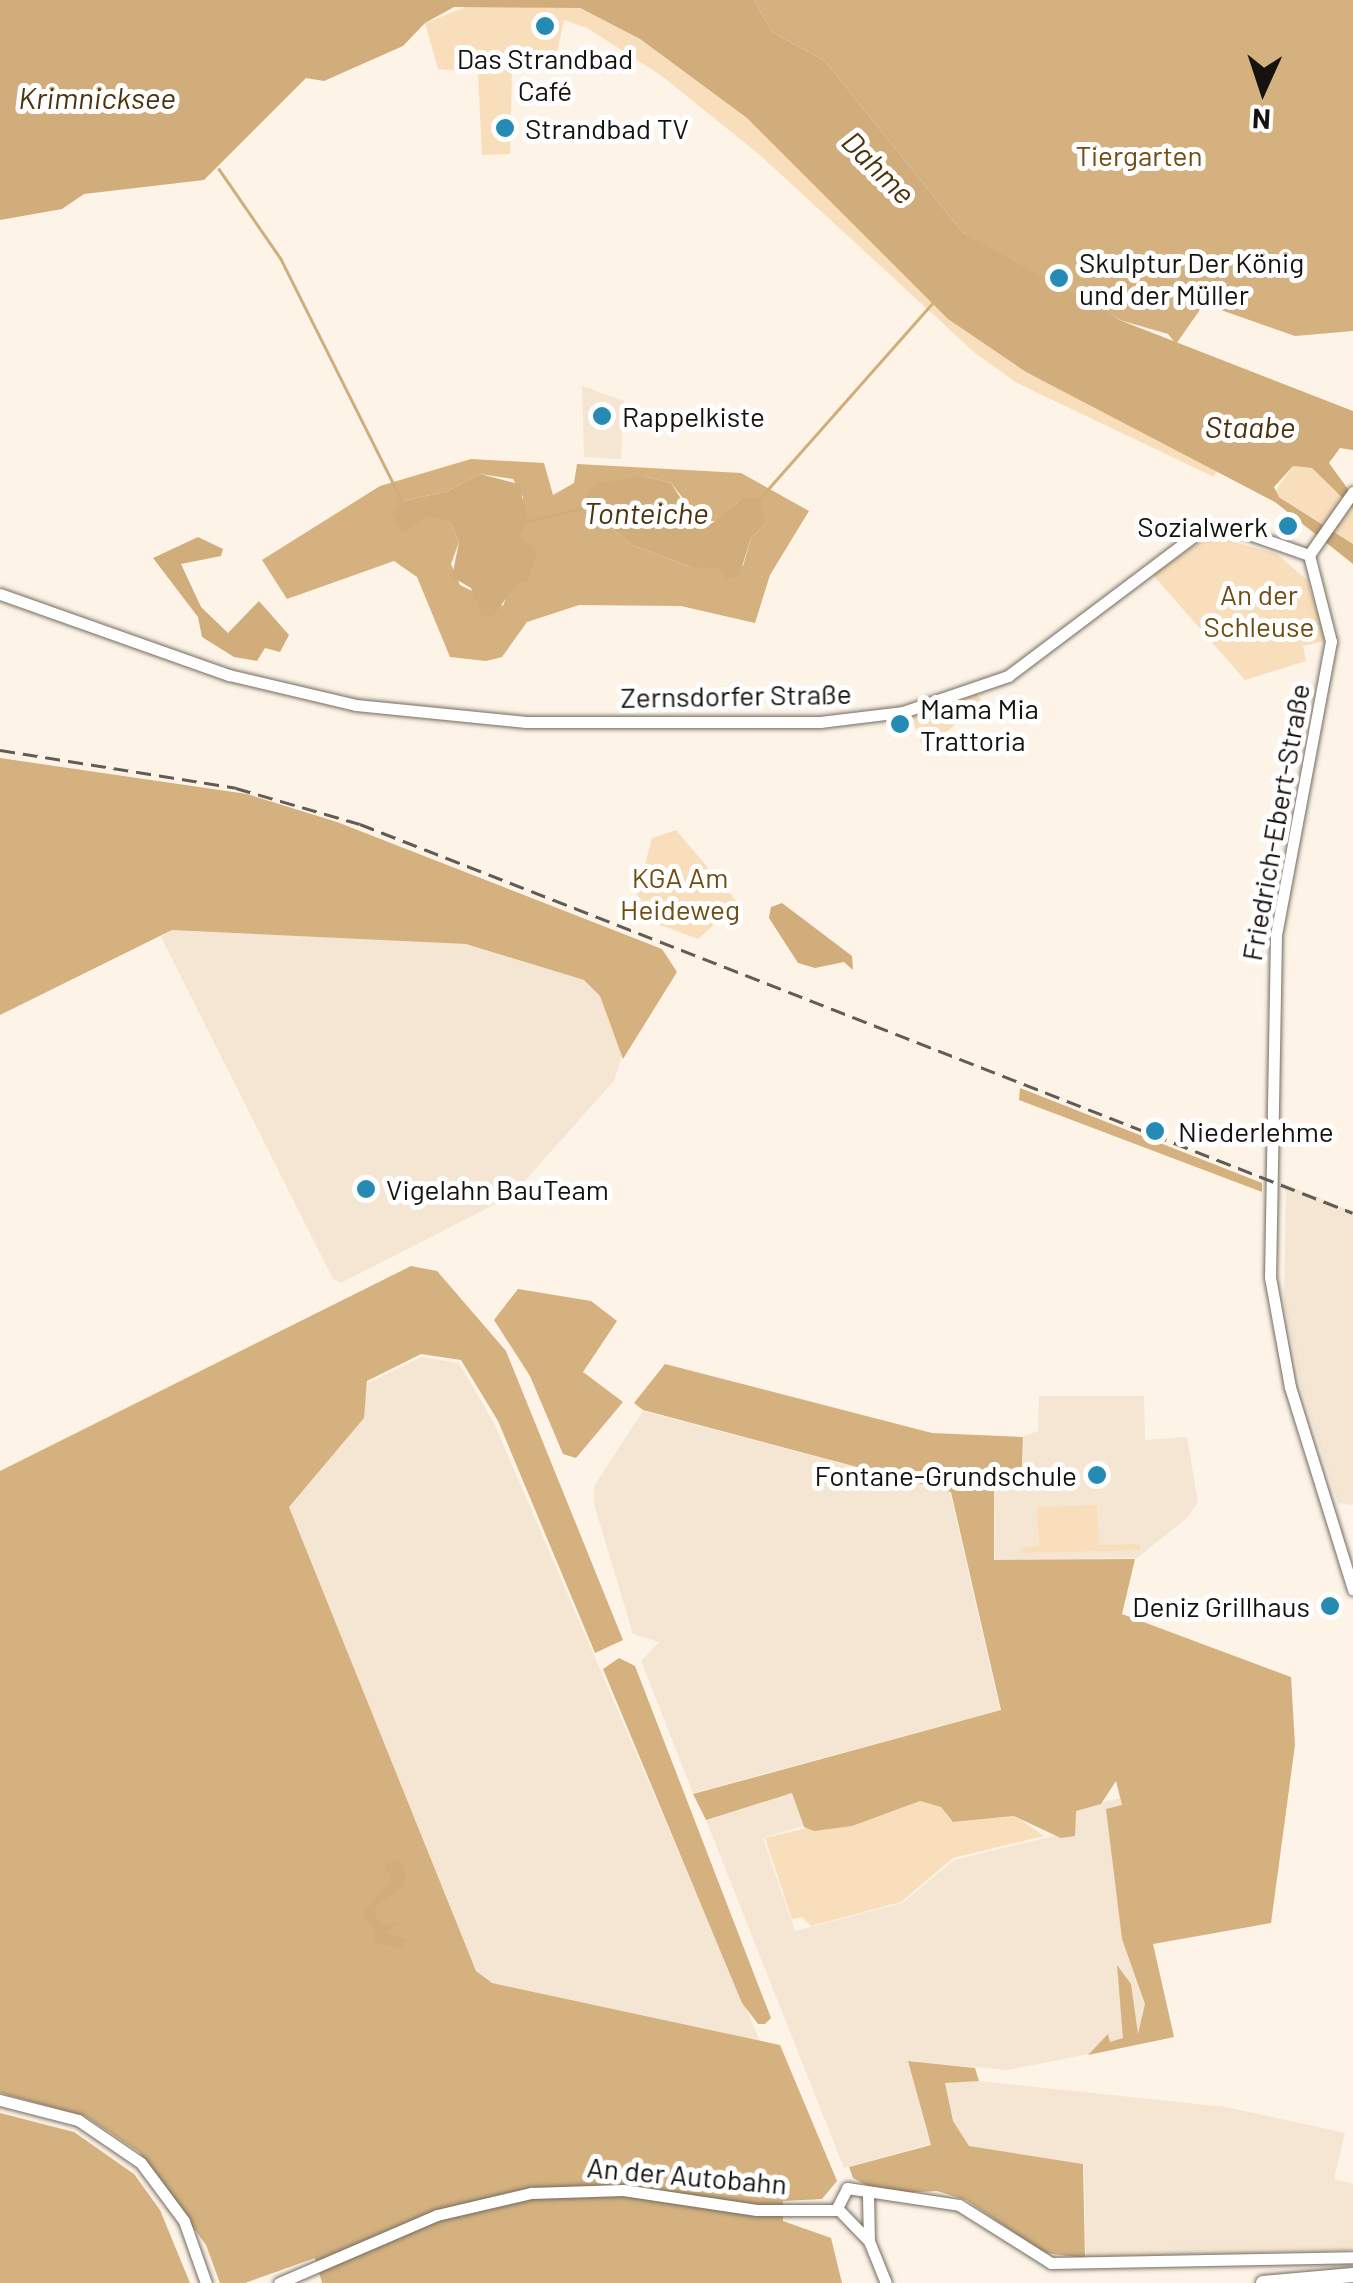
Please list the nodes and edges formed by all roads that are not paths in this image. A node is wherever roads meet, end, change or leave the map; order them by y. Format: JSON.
{"nodes":[{"id":1,"x":1350,"y":494,"type":"edge"},
{"id":2,"x":1308,"y":555,"type":"junction"},
{"id":3,"x":0,"y":594,"type":"edge"},
{"id":4,"x":1353,"y":1590,"type":"edge"},
{"id":5,"x":0,"y":2100,"type":"edge"},
{"id":6,"x":838,"y":2204,"type":"junction"},
{"id":7,"x":869,"y":2205,"type":"junction"},
{"id":8,"x":850,"y":2220,"type":"junction"},
{"id":9,"x":869,"y":2241,"type":"junction"},
{"id":10,"x":1353,"y":2258,"type":"edge"},
{"id":11,"x":1353,"y":2275,"type":"edge"},
{"id":12,"x":206,"y":2283,"type":"edge"},
{"id":13,"x":279,"y":2283,"type":"edge"},
{"id":14,"x":886,"y":2283,"type":"edge"},
{"id":15,"x":1263,"y":2283,"type":"edge"}],
"edges":[{"from":1,"to":2,"type":"street"},
{"from":2,"to":3,"type":"street","name":"Zernsdorfer Straße"},
{"from":2,"to":4,"type":"street","name":"Friedrich-Ebert-Straße"},
{"from":5,"to":12,"type":"street"},
{"from":6,"to":7,"type":"street","name":"An der Autobahn"},
{"from":6,"to":8,"type":"street"},
{"from":6,"to":13,"type":"street","name":"An der Autobahn"},
{"from":7,"to":8,"type":"street"},
{"from":7,"to":9,"type":"street"},
{"from":7,"to":10,"type":"street"},
{"from":8,"to":9,"type":"street"},
{"from":9,"to":14,"type":"street"},
{"from":11,"to":15,"type":"highway"}]}
